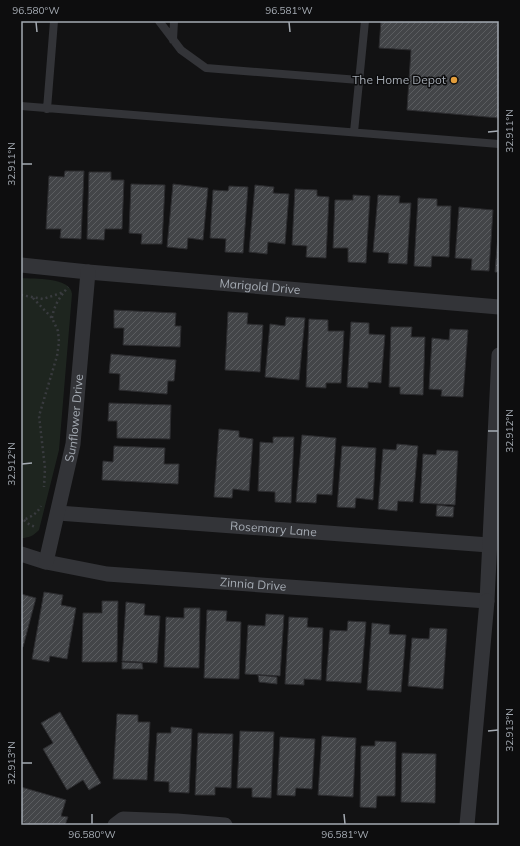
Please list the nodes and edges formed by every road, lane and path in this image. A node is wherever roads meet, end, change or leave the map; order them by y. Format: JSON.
{"nodes":[{"id":1,"x":54,"y":21,"type":"edge"},
{"id":2,"x":159,"y":21,"type":"edge"},
{"id":3,"x":174,"y":21,"type":"edge"},
{"id":4,"x":365,"y":21,"type":"edge"},
{"id":5,"x":173,"y":40,"type":"junction"},
{"id":6,"x":359,"y":80,"type":"junction"},
{"id":7,"x":21,"y":106,"type":"edge"},
{"id":8,"x":47,"y":109,"type":"junction"},
{"id":9,"x":354,"y":132,"type":"junction"},
{"id":10,"x":499,"y":144,"type":"edge"},
{"id":11,"x":21,"y":265,"type":"edge"},
{"id":12,"x":88,"y":272,"type":"junction"},
{"id":13,"x":68,"y":287,"type":"dead end"},
{"id":14,"x":64,"y":292,"type":"junction"},
{"id":15,"x":21,"y":295,"type":"edge"},
{"id":16,"x":33,"y":298,"type":"junction"},
{"id":17,"x":499,"y":307,"type":"edge"},
{"id":18,"x":52,"y":318,"type":"junction"},
{"id":19,"x":499,"y":355,"type":"edge"},
{"id":20,"x":44,"y":494,"type":"dead end"},
{"id":21,"x":42,"y":499,"type":"dead end"},
{"id":22,"x":58,"y":513,"type":"junction"},
{"id":23,"x":22,"y":520,"type":"edge"},
{"id":24,"x":36,"y":527,"type":"dead end"},
{"id":25,"x":489,"y":545,"type":"junction"},
{"id":26,"x":21,"y":554,"type":"edge"},
{"id":27,"x":46,"y":562,"type":"junction"},
{"id":28,"x":487,"y":601,"type":"junction"},
{"id":29,"x":115,"y":825,"type":"edge"},
{"id":30,"x":225,"y":825,"type":"edge"},
{"id":31,"x":468,"y":825,"type":"edge"}],
"edges":[{"from":1,"to":8,"type":"lane"},
{"from":2,"to":5,"type":"lane"},
{"from":3,"to":5,"type":"lane"},
{"from":4,"to":6,"type":"lane"},
{"from":5,"to":6,"type":"lane"},
{"from":6,"to":9,"type":"lane"},
{"from":7,"to":8,"type":"lane"},
{"from":8,"to":9,"type":"lane"},
{"from":9,"to":10,"type":"lane"},
{"from":11,"to":12,"type":"street","name":"Marigold Drive"},
{"from":12,"to":17,"type":"street","name":"Marigold Drive"},
{"from":12,"to":22,"type":"street","name":"Sunflower Drive"},
{"from":13,"to":14,"type":"path"},
{"from":14,"to":16,"type":"path"},
{"from":14,"to":18,"type":"path"},
{"from":15,"to":16,"type":"path"},
{"from":16,"to":18,"type":"path"},
{"from":18,"to":20,"type":"path"},
{"from":19,"to":25,"type":"street"},
{"from":21,"to":23,"type":"path"},
{"from":22,"to":25,"type":"street","name":"Rosemary Lane"},
{"from":22,"to":27,"type":"street","name":"Sunflower Drive"},
{"from":23,"to":24,"type":"path"},
{"from":25,"to":28,"type":"street"},
{"from":26,"to":27,"type":"street","name":"Zinnia Drive"},
{"from":27,"to":28,"type":"street","name":"Zinnia Drive"},
{"from":28,"to":31,"type":"street"},
{"from":29,"to":30,"type":"street"}]}
